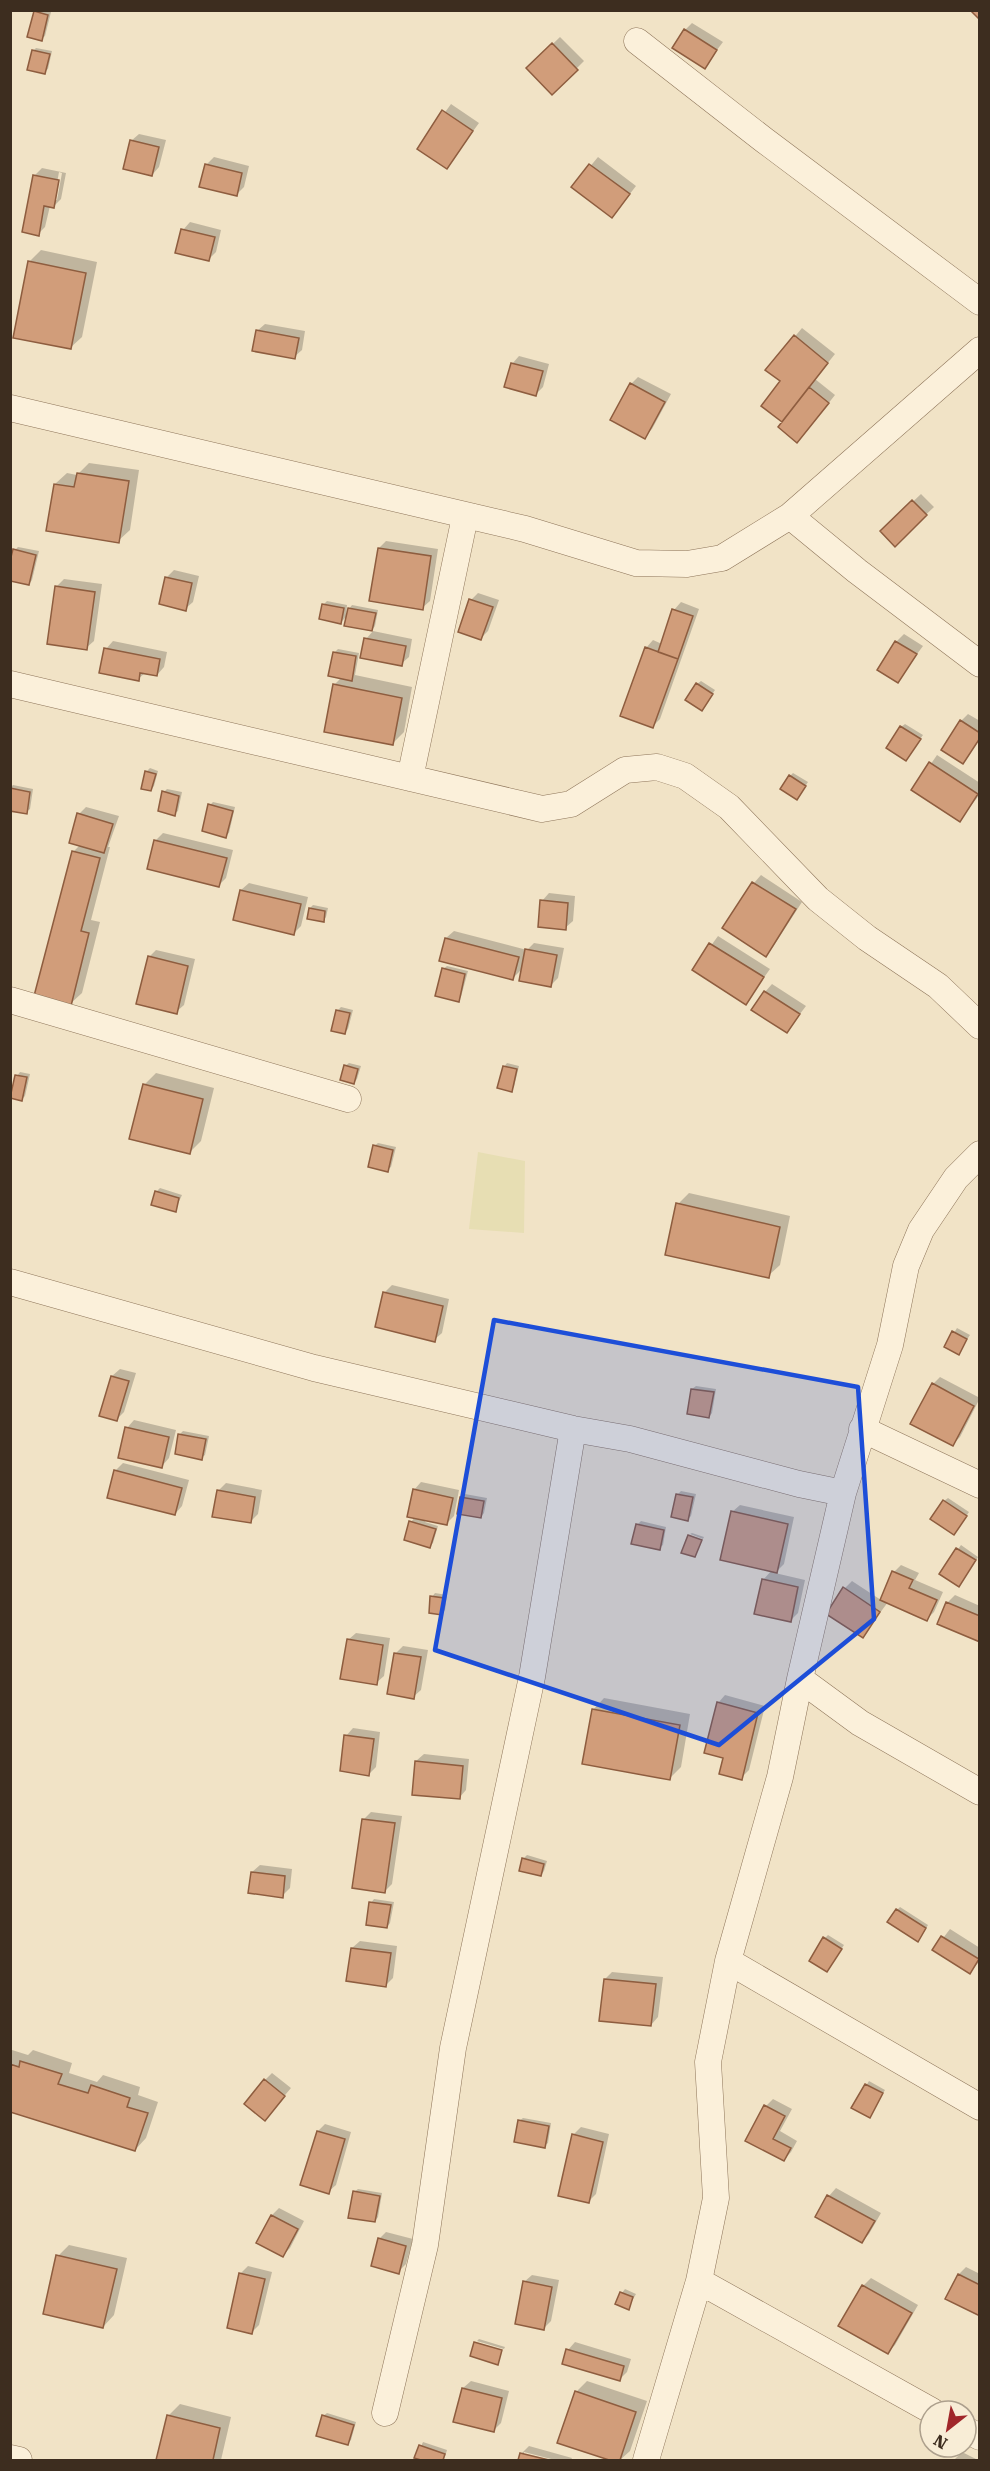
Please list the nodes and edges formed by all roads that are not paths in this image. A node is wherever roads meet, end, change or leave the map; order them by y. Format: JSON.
{"nodes":[{"id":1,"x":637,"y":40,"type":"dead end"},
{"id":2,"x":980,"y":302,"type":"edge"},
{"id":3,"x":980,"y":351,"type":"edge"},
{"id":4,"x":10,"y":408,"type":"edge"},
{"id":5,"x":790,"y":516,"type":"junction"},
{"id":6,"x":465,"y":517,"type":"junction"},
{"id":7,"x":980,"y":664,"type":"edge"},
{"id":8,"x":10,"y":684,"type":"edge"},
{"id":9,"x":410,"y":778,"type":"junction"},
{"id":10,"x":10,"y":1000,"type":"edge"},
{"id":11,"x":980,"y":1026,"type":"edge"},
{"id":12,"x":348,"y":1100,"type":"dead end"},
{"id":13,"x":980,"y":1154,"type":"edge"},
{"id":14,"x":968,"y":1181,"type":"edge"},
{"id":15,"x":10,"y":1282,"type":"edge"},
{"id":16,"x":573,"y":1429,"type":"junction"},
{"id":17,"x":862,"y":1429,"type":"junction"},
{"id":18,"x":980,"y":1485,"type":"edge"},
{"id":19,"x":843,"y":1493,"type":"junction"},
{"id":20,"x":800,"y":1679,"type":"junction"},
{"id":21,"x":980,"y":1792,"type":"edge"},
{"id":22,"x":728,"y":1961,"type":"junction"},
{"id":23,"x":980,"y":2108,"type":"edge"},
{"id":24,"x":699,"y":2281,"type":"junction"},
{"id":25,"x":918,"y":2403,"type":"edge"},
{"id":26,"x":385,"y":2413,"type":"dead end"},
{"id":27,"x":10,"y":2458,"type":"edge"},
{"id":28,"x":19,"y":2460,"type":"edge"},
{"id":29,"x":646,"y":2460,"type":"edge"}],
"edges":[{"from":1,"to":2,"type":"street"},
{"from":3,"to":5,"type":"street"},
{"from":4,"to":6,"type":"street"},
{"from":5,"to":6,"type":"street"},
{"from":5,"to":7,"type":"street"},
{"from":6,"to":9,"type":"street"},
{"from":8,"to":9,"type":"street"},
{"from":9,"to":11,"type":"street"},
{"from":10,"to":12,"type":"street"},
{"from":13,"to":14,"type":"street"},
{"from":14,"to":17,"type":"street"},
{"from":15,"to":16,"type":"street"},
{"from":16,"to":19,"type":"street"},
{"from":16,"to":26,"type":"street"},
{"from":17,"to":18,"type":"street"},
{"from":17,"to":19,"type":"street"},
{"from":19,"to":20,"type":"street"},
{"from":20,"to":21,"type":"street"},
{"from":20,"to":22,"type":"street"},
{"from":22,"to":23,"type":"street"},
{"from":22,"to":24,"type":"street"},
{"from":24,"to":25,"type":"street"},
{"from":24,"to":29,"type":"street"},
{"from":27,"to":28,"type":"street"}]}
